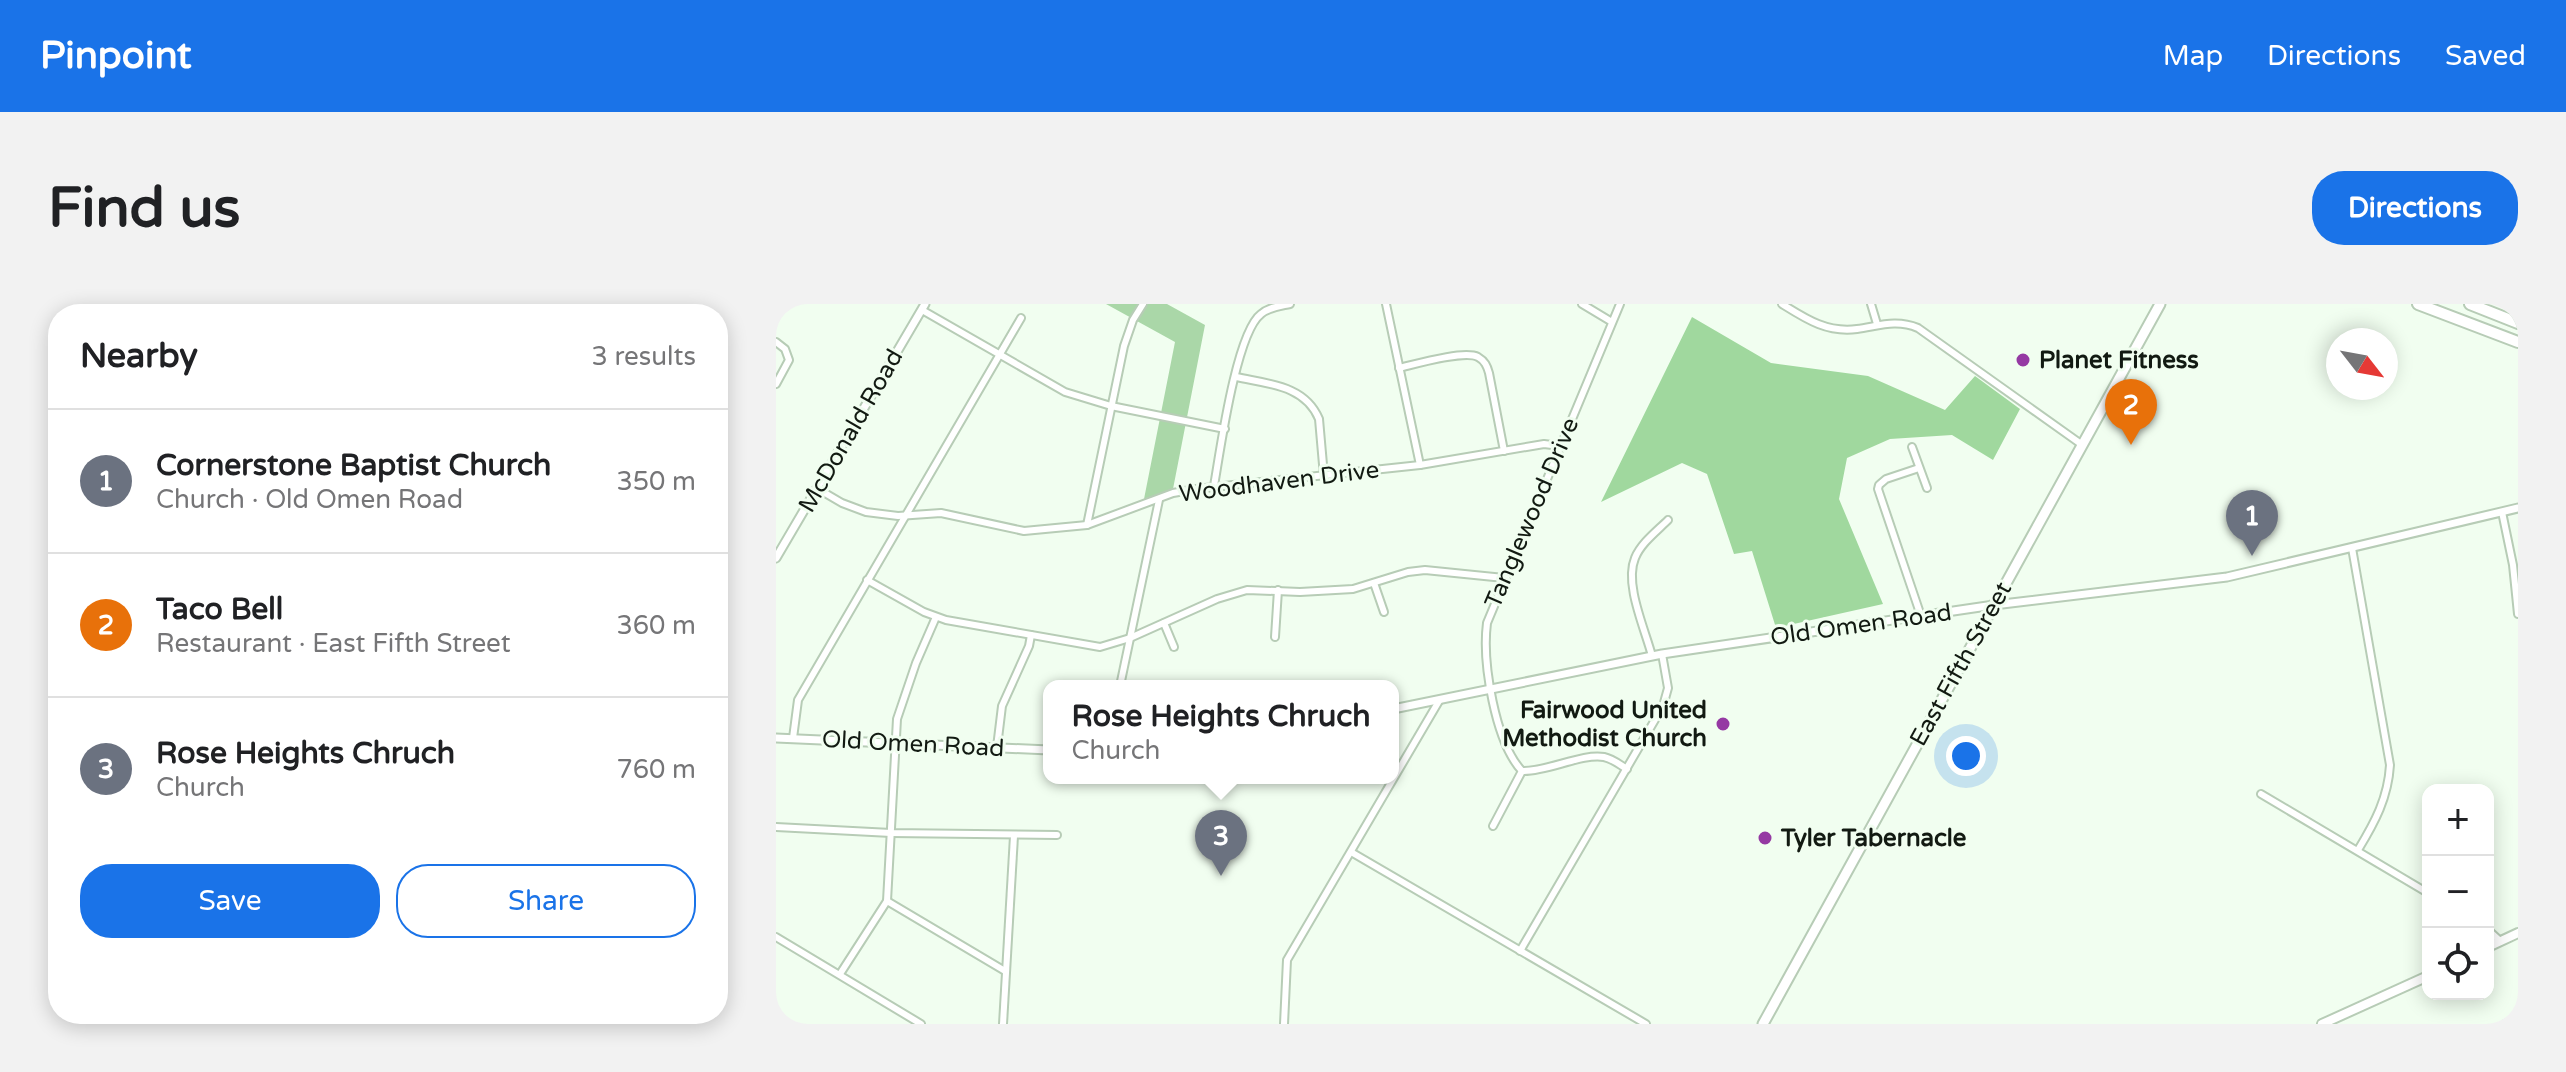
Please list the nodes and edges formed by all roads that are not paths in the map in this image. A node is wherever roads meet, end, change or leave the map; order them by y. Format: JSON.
{"nodes":[{"id":1,"x":1143,"y":304,"type":"edge"},
{"id":2,"x":1290,"y":304,"type":"edge"},
{"id":3,"x":1386,"y":304,"type":"edge"},
{"id":4,"x":1582,"y":304,"type":"edge"},
{"id":5,"x":1620,"y":304,"type":"edge"},
{"id":6,"x":1782,"y":304,"type":"edge"},
{"id":7,"x":1871,"y":304,"type":"edge"},
{"id":8,"x":2160,"y":304,"type":"edge"},
{"id":9,"x":2418,"y":304,"type":"edge"},
{"id":10,"x":2470,"y":304,"type":"edge"},
{"id":11,"x":923,"y":307,"type":"edge"},
{"id":12,"x":1021,"y":318,"type":"dead end"},
{"id":13,"x":2506,"y":318,"type":"junction"},
{"id":14,"x":1612,"y":322,"type":"junction"},
{"id":15,"x":2518,"y":323,"type":"edge"},
{"id":16,"x":1877,"y":324,"type":"junction"},
{"id":17,"x":2499,"y":335,"type":"junction"},
{"id":18,"x":776,"y":342,"type":"edge"},
{"id":19,"x":2518,"y":342,"type":"edge"},
{"id":20,"x":999,"y":354,"type":"junction"},
{"id":21,"x":1399,"y":368,"type":"junction"},
{"id":22,"x":1236,"y":377,"type":"junction"},
{"id":23,"x":776,"y":384,"type":"edge"},
{"id":24,"x":1111,"y":406,"type":"junction"},
{"id":25,"x":1225,"y":429,"type":"junction"},
{"id":26,"x":2081,"y":444,"type":"junction"},
{"id":27,"x":1560,"y":446,"type":"junction"},
{"id":28,"x":1912,"y":447,"type":"dead end"},
{"id":29,"x":1504,"y":451,"type":"junction"},
{"id":30,"x":1420,"y":465,"type":"junction"},
{"id":31,"x":1919,"y":468,"type":"junction"},
{"id":32,"x":1324,"y":476,"type":"junction"},
{"id":33,"x":1214,"y":486,"type":"junction"},
{"id":34,"x":1927,"y":488,"type":"dead end"},
{"id":35,"x":818,"y":489,"type":"junction"},
{"id":36,"x":1159,"y":500,"type":"junction"},
{"id":37,"x":2518,"y":508,"type":"edge"},
{"id":38,"x":2502,"y":512,"type":"junction"},
{"id":39,"x":906,"y":515,"type":"junction"},
{"id":40,"x":1668,"y":520,"type":"dead end"},
{"id":41,"x":1087,"y":525,"type":"junction"},
{"id":42,"x":2352,"y":548,"type":"junction"},
{"id":43,"x":776,"y":558,"type":"edge"},
{"id":44,"x":1504,"y":578,"type":"junction"},
{"id":45,"x":867,"y":580,"type":"junction"},
{"id":46,"x":1374,"y":583,"type":"junction"},
{"id":47,"x":1278,"y":590,"type":"junction"},
{"id":48,"x":1994,"y":605,"type":"junction"},
{"id":49,"x":1384,"y":612,"type":"dead end"},
{"id":50,"x":2518,"y":614,"type":"edge"},
{"id":51,"x":1921,"y":616,"type":"junction"},
{"id":52,"x":936,"y":617,"type":"junction"},
{"id":53,"x":1164,"y":623,"type":"junction"},
{"id":54,"x":1031,"y":635,"type":"junction"},
{"id":55,"x":1275,"y":637,"type":"dead end"},
{"id":56,"x":1130,"y":638,"type":"junction"},
{"id":57,"x":1174,"y":647,"type":"dead end"},
{"id":58,"x":1662,"y":654,"type":"junction"},
{"id":59,"x":1652,"y":656,"type":"junction"},
{"id":60,"x":1121,"y":680,"type":"edge"},
{"id":61,"x":1489,"y":689,"type":"junction"},
{"id":62,"x":1439,"y":701,"type":"junction"},
{"id":63,"x":1399,"y":708,"type":"edge"},
{"id":64,"x":776,"y":738,"type":"edge"},
{"id":65,"x":793,"y":738,"type":"junction"},
{"id":66,"x":896,"y":744,"type":"junction"},
{"id":67,"x":997,"y":747,"type":"junction"},
{"id":68,"x":1043,"y":750,"type":"edge"},
{"id":69,"x":1627,"y":769,"type":"junction"},
{"id":70,"x":1399,"y":770,"type":"edge"},
{"id":71,"x":1522,"y":771,"type":"junction"},
{"id":72,"x":1391,"y":784,"type":"edge"},
{"id":73,"x":2261,"y":794,"type":"dead end"},
{"id":74,"x":1493,"y":826,"type":"dead end"},
{"id":75,"x":776,"y":827,"type":"edge"},
{"id":76,"x":891,"y":833,"type":"junction"},
{"id":77,"x":1057,"y":835,"type":"dead end"},
{"id":78,"x":1014,"y":836,"type":"junction"},
{"id":79,"x":2358,"y":850,"type":"junction"},
{"id":80,"x":1351,"y":852,"type":"junction"},
{"id":81,"x":2422,"y":889,"type":"edge"},
{"id":82,"x":887,"y":901,"type":"junction"},
{"id":83,"x":2518,"y":933,"type":"edge"},
{"id":84,"x":2494,"y":936,"type":"edge"},
{"id":85,"x":776,"y":937,"type":"edge"},
{"id":86,"x":2500,"y":941,"type":"junction"},
{"id":87,"x":2494,"y":944,"type":"edge"},
{"id":88,"x":1520,"y":951,"type":"junction"},
{"id":89,"x":1005,"y":971,"type":"junction"},
{"id":90,"x":840,"y":974,"type":"junction"},
{"id":91,"x":2422,"y":979,"type":"edge"},
{"id":92,"x":2518,"y":1018,"type":"edge"},
{"id":93,"x":921,"y":1024,"type":"edge"},
{"id":94,"x":1003,"y":1024,"type":"edge"},
{"id":95,"x":1284,"y":1024,"type":"edge"},
{"id":96,"x":1646,"y":1024,"type":"edge"},
{"id":97,"x":1763,"y":1024,"type":"edge"},
{"id":98,"x":2322,"y":1024,"type":"edge"},
{"id":99,"x":2505,"y":1024,"type":"edge"}],
"edges":[{"from":1,"to":24,"type":"street"},
{"from":2,"to":22,"type":"street"},
{"from":3,"to":21,"type":"street"},
{"from":4,"to":14,"type":"street"},
{"from":5,"to":14,"type":"street","name":"Tanglewood Drive"},
{"from":6,"to":16,"type":"street"},
{"from":7,"to":16,"type":"street"},
{"from":8,"to":26,"type":"main road","name":"East Fifth Street"},
{"from":9,"to":17,"type":"highway"},
{"from":10,"to":13,"type":"highway"},
{"from":11,"to":20,"type":"street"},
{"from":11,"to":35,"type":"street","name":"McDonald Road"},
{"from":12,"to":20,"type":"street"},
{"from":13,"to":15,"type":"highway"},
{"from":13,"to":17,"type":"highway"},
{"from":14,"to":27,"type":"street","name":"Tanglewood Drive"},
{"from":16,"to":26,"type":"street"},
{"from":17,"to":19,"type":"highway"},
{"from":18,"to":23,"type":"street"},
{"from":20,"to":24,"type":"street"},
{"from":20,"to":39,"type":"street"},
{"from":21,"to":29,"type":"street"},
{"from":21,"to":30,"type":"street"},
{"from":22,"to":25,"type":"street"},
{"from":22,"to":32,"type":"street"},
{"from":24,"to":25,"type":"street"},
{"from":24,"to":41,"type":"street"},
{"from":25,"to":33,"type":"street"},
{"from":26,"to":48,"type":"main road","name":"East Fifth Street"},
{"from":27,"to":29,"type":"street","name":"Woodhaven Drive"},
{"from":27,"to":44,"type":"street","name":"Tanglewood Drive"},
{"from":28,"to":31,"type":"street"},
{"from":29,"to":30,"type":"street","name":"Woodhaven Drive"},
{"from":30,"to":32,"type":"street","name":"Woodhaven Drive"},
{"from":31,"to":34,"type":"street"},
{"from":31,"to":51,"type":"street"},
{"from":32,"to":33,"type":"street","name":"Woodhaven Drive"},
{"from":33,"to":36,"type":"street","name":"Woodhaven Drive"},
{"from":35,"to":39,"type":"street","name":"Woodhaven Drive"},
{"from":35,"to":43,"type":"street","name":"McDonald Road"},
{"from":36,"to":41,"type":"street","name":"Woodhaven Drive"},
{"from":36,"to":56,"type":"street"},
{"from":37,"to":38,"type":"street","name":"Old Omen Road"},
{"from":38,"to":42,"type":"street","name":"Old Omen Road"},
{"from":38,"to":50,"type":"street"},
{"from":39,"to":41,"type":"street","name":"Woodhaven Drive"},
{"from":39,"to":45,"type":"street"},
{"from":40,"to":59,"type":"street"},
{"from":42,"to":48,"type":"street","name":"Old Omen Road"},
{"from":42,"to":79,"type":"street"},
{"from":44,"to":46,"type":"street"},
{"from":44,"to":61,"type":"street","name":"Tanglewood Drive"},
{"from":45,"to":52,"type":"street"},
{"from":45,"to":65,"type":"street"},
{"from":46,"to":47,"type":"street"},
{"from":46,"to":49,"type":"street"},
{"from":47,"to":53,"type":"street"},
{"from":47,"to":55,"type":"street"},
{"from":48,"to":51,"type":"street","name":"Old Omen Road"},
{"from":48,"to":97,"type":"main road","name":"East Fifth Street"},
{"from":51,"to":58,"type":"street","name":"Old Omen Road"},
{"from":52,"to":54,"type":"street"},
{"from":52,"to":66,"type":"street"},
{"from":53,"to":56,"type":"street"},
{"from":53,"to":57,"type":"street"},
{"from":54,"to":56,"type":"street"},
{"from":54,"to":67,"type":"street"},
{"from":56,"to":60,"type":"street"},
{"from":58,"to":59,"type":"street","name":"Old Omen Road"},
{"from":58,"to":69,"type":"street"},
{"from":59,"to":61,"type":"street","name":"Old Omen Road"},
{"from":61,"to":62,"type":"street","name":"Old Omen Road"},
{"from":61,"to":71,"type":"street","name":"Tanglewood Drive"},
{"from":62,"to":63,"type":"street","name":"Old Omen Road"},
{"from":62,"to":70,"type":"street"},
{"from":64,"to":65,"type":"street","name":"Old Omen Road"},
{"from":65,"to":66,"type":"street","name":"Old Omen Road"},
{"from":66,"to":67,"type":"street","name":"Old Omen Road"},
{"from":66,"to":76,"type":"street"},
{"from":67,"to":68,"type":"street","name":"Old Omen Road"},
{"from":69,"to":71,"type":"street"},
{"from":69,"to":88,"type":"street"},
{"from":71,"to":74,"type":"street"},
{"from":72,"to":80,"type":"street"},
{"from":73,"to":79,"type":"street"},
{"from":75,"to":76,"type":"street"},
{"from":76,"to":78,"type":"street"},
{"from":76,"to":82,"type":"street"},
{"from":77,"to":78,"type":"street"},
{"from":78,"to":89,"type":"street"},
{"from":79,"to":81,"type":"street"},
{"from":80,"to":88,"type":"street"},
{"from":80,"to":95,"type":"street"},
{"from":82,"to":89,"type":"street"},
{"from":82,"to":90,"type":"street"},
{"from":83,"to":86,"type":"main road"},
{"from":84,"to":86,"type":"street"},
{"from":85,"to":90,"type":"street"},
{"from":86,"to":87,"type":"main road"},
{"from":88,"to":96,"type":"street"},
{"from":89,"to":94,"type":"street"},
{"from":90,"to":93,"type":"street"},
{"from":91,"to":98,"type":"main road"},
{"from":92,"to":99,"type":"street"}]}
